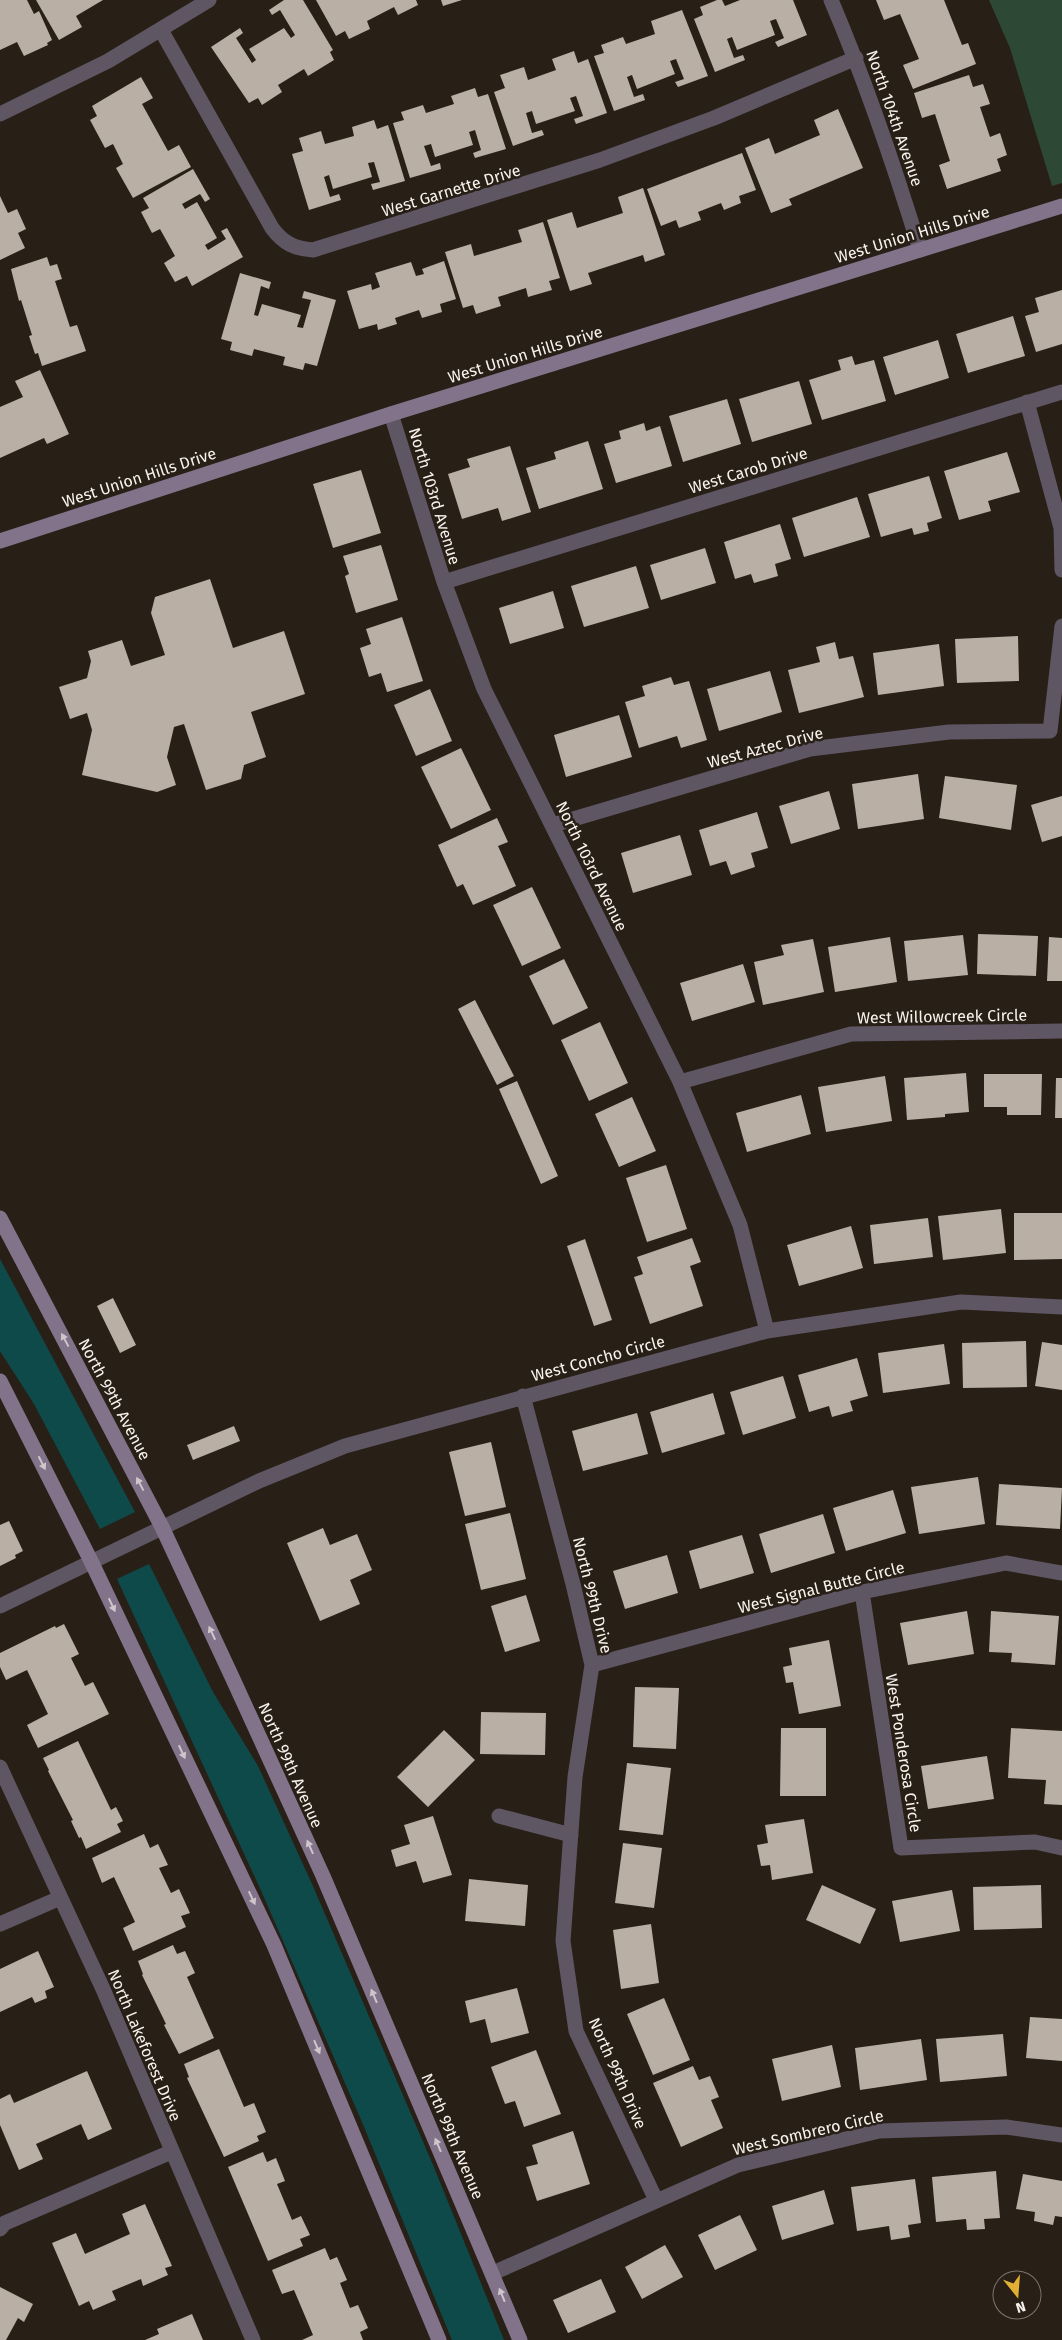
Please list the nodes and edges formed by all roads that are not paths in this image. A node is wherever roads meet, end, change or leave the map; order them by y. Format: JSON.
{"nodes":[{"id":1,"x":209,"y":0,"type":"edge"},
{"id":2,"x":831,"y":0,"type":"edge"},
{"id":3,"x":161,"y":30,"type":"junction"},
{"id":4,"x":856,"y":58,"type":"junction"},
{"id":5,"x":0,"y":114,"type":"edge"},
{"id":6,"x":1062,"y":206,"type":"edge"},
{"id":7,"x":920,"y":250,"type":"junction"},
{"id":8,"x":1062,"y":392,"type":"edge"},
{"id":9,"x":1027,"y":402,"type":"junction"},
{"id":10,"x":390,"y":414,"type":"junction"},
{"id":11,"x":0,"y":541,"type":"edge"},
{"id":12,"x":1062,"y":570,"type":"edge"},
{"id":13,"x":444,"y":582,"type":"junction"},
{"id":14,"x":1062,"y":626,"type":"edge"},
{"id":15,"x":553,"y":825,"type":"junction"},
{"id":16,"x":1062,"y":1031,"type":"edge"},
{"id":17,"x":680,"y":1082,"type":"junction"},
{"id":18,"x":0,"y":1218,"type":"edge"},
{"id":19,"x":1062,"y":1307,"type":"edge"},
{"id":20,"x":767,"y":1331,"type":"junction"},
{"id":21,"x":0,"y":1381,"type":"edge"},
{"id":22,"x":523,"y":1396,"type":"junction"},
{"id":23,"x":162,"y":1527,"type":"junction"},
{"id":24,"x":91,"y":1561,"type":"junction"},
{"id":25,"x":1062,"y":1573,"type":"edge"},
{"id":26,"x":862,"y":1592,"type":"junction"},
{"id":27,"x":0,"y":1606,"type":"edge"},
{"id":28,"x":592,"y":1665,"type":"junction"},
{"id":29,"x":0,"y":1767,"type":"edge"},
{"id":30,"x":500,"y":1816,"type":"dead end"},
{"id":31,"x":571,"y":1835,"type":"junction"},
{"id":32,"x":1062,"y":1848,"type":"edge"},
{"id":33,"x":60,"y":1898,"type":"junction"},
{"id":34,"x":0,"y":1924,"type":"edge"},
{"id":35,"x":1062,"y":2136,"type":"edge"},
{"id":36,"x":171,"y":2152,"type":"junction"},
{"id":37,"x":656,"y":2200,"type":"junction"},
{"id":38,"x":0,"y":2229,"type":"edge"},
{"id":39,"x":493,"y":2273,"type":"junction"},
{"id":40,"x":252,"y":2340,"type":"edge"},
{"id":41,"x":439,"y":2340,"type":"edge"},
{"id":42,"x":520,"y":2340,"type":"edge"}],
"edges":[{"from":1,"to":3,"type":"street"},
{"from":2,"to":4,"type":"street","name":"North 104th Avenue"},
{"from":3,"to":4,"type":"street","name":"West Garnette Drive"},
{"from":3,"to":5,"type":"street"},
{"from":4,"to":7,"type":"street","name":"North 104th Avenue"},
{"from":6,"to":7,"type":"main road","name":"West Union Hills Drive"},
{"from":7,"to":10,"type":"main road","name":"West Union Hills Drive"},
{"from":8,"to":9,"type":"street","name":"West Carob Drive"},
{"from":9,"to":12,"type":"street"},
{"from":9,"to":13,"type":"street","name":"West Carob Drive"},
{"from":10,"to":11,"type":"main road","name":"West Union Hills Drive"},
{"from":10,"to":13,"type":"street","name":"North 103rd Avenue"},
{"from":13,"to":15,"type":"street","name":"North 103rd Avenue"},
{"from":14,"to":15,"type":"street","name":"West Aztec Drive"},
{"from":15,"to":17,"type":"street","name":"North 103rd Avenue"},
{"from":16,"to":17,"type":"street","name":"West Willowcreek Circle"},
{"from":17,"to":20,"type":"street","name":"North 103rd Avenue"},
{"from":23,"to":18,"type":"main road","name":"North 99th Avenue","one_way":true},
{"from":19,"to":20,"type":"street","name":"West Concho Circle"},
{"from":20,"to":22,"type":"street","name":"West Concho Circle"},
{"from":21,"to":24,"type":"main road","one_way":true},
{"from":22,"to":23,"type":"street","name":"West Concho Circle"},
{"from":22,"to":28,"type":"street","name":"North 99th Drive"},
{"from":23,"to":24,"type":"street","name":"West Concho Circle"},
{"from":39,"to":23,"type":"main road","name":"North 99th Avenue","one_way":true},
{"from":24,"to":27,"type":"street","name":"West Concho Circle"},
{"from":24,"to":41,"type":"main road","one_way":true},
{"from":25,"to":26,"type":"street","name":"West Signal Butte Circle"},
{"from":26,"to":28,"type":"street","name":"West Signal Butte Circle"},
{"from":26,"to":32,"type":"street","name":"West Ponderosa Circle"},
{"from":28,"to":31,"type":"street","name":"North 99th Drive"},
{"from":29,"to":33,"type":"street","name":"North Lakeforest Drive"},
{"from":30,"to":31,"type":"street"},
{"from":31,"to":37,"type":"street","name":"North 99th Drive"},
{"from":33,"to":34,"type":"street"},
{"from":33,"to":36,"type":"street","name":"North Lakeforest Drive"},
{"from":35,"to":37,"type":"street","name":"West Sombrero Circle"},
{"from":36,"to":38,"type":"street"},
{"from":36,"to":40,"type":"street","name":"North Lakeforest Drive"},
{"from":37,"to":39,"type":"street","name":"West Sombrero Circle"},
{"from":42,"to":39,"type":"main road","name":"North 99th Avenue","one_way":true}]}
